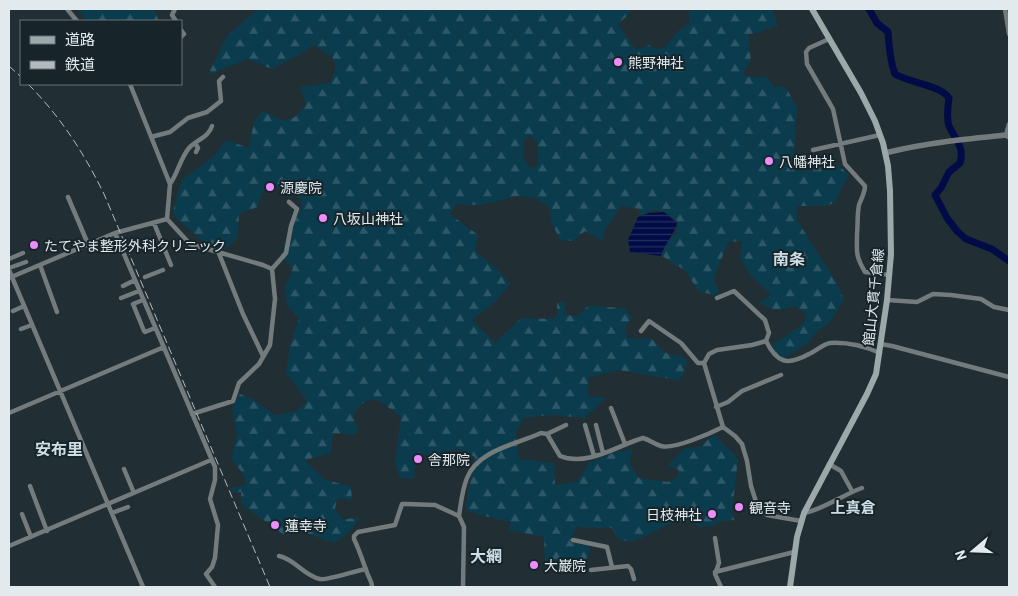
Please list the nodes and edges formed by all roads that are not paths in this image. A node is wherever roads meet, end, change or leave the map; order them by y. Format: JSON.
{"nodes":[{"id":1,"x":67,"y":9,"type":"edge"},
{"id":2,"x":175,"y":9,"type":"edge"},
{"id":3,"x":812,"y":9,"type":"edge"},
{"id":4,"x":1005,"y":9,"type":"edge"},
{"id":5,"x":76,"y":20,"type":"edge"},
{"id":6,"x":175,"y":20,"type":"edge"},
{"id":7,"x":1009,"y":34,"type":"edge"},
{"id":8,"x":829,"y":39,"type":"junction"},
{"id":9,"x":222,"y":77,"type":"dead end"},
{"id":10,"x":130,"y":85,"type":"edge"},
{"id":11,"x":1009,"y":124,"type":"edge"},
{"id":12,"x":212,"y":126,"type":"dead end"},
{"id":13,"x":880,"y":134,"type":"junction"},
{"id":14,"x":151,"y":136,"type":"junction"},
{"id":15,"x":1008,"y":136,"type":"edge"},
{"id":16,"x":195,"y":143,"type":"junction"},
{"id":17,"x":840,"y":143,"type":"junction"},
{"id":18,"x":813,"y":150,"type":"dead end"},
{"id":19,"x":196,"y":152,"type":"dead end"},
{"id":20,"x":885,"y":153,"type":"junction"},
{"id":21,"x":170,"y":184,"type":"junction"},
{"id":22,"x":68,"y":197,"type":"dead end"},
{"id":23,"x":289,"y":202,"type":"dead end"},
{"id":24,"x":167,"y":219,"type":"junction"},
{"id":25,"x":154,"y":223,"type":"junction"},
{"id":26,"x":115,"y":234,"type":"junction"},
{"id":27,"x":88,"y":244,"type":"junction"},
{"id":28,"x":218,"y":251,"type":"junction"},
{"id":29,"x":23,"y":253,"type":"dead end"},
{"id":30,"x":9,"y":259,"type":"edge"},
{"id":31,"x":26,"y":262,"type":"dead end"},
{"id":32,"x":40,"y":265,"type":"junction"},
{"id":33,"x":171,"y":265,"type":"dead end"},
{"id":34,"x":9,"y":269,"type":"edge"},
{"id":35,"x":272,"y":269,"type":"junction"},
{"id":36,"x":163,"y":270,"type":"dead end"},
{"id":37,"x":890,"y":275,"type":"junction"},
{"id":38,"x":145,"y":277,"type":"dead end"},
{"id":39,"x":10,"y":278,"type":"edge"},
{"id":40,"x":135,"y":280,"type":"junction"},
{"id":41,"x":123,"y":286,"type":"dead end"},
{"id":42,"x":139,"y":291,"type":"junction"},
{"id":43,"x":121,"y":298,"type":"dead end"},
{"id":44,"x":716,"y":298,"type":"dead end"},
{"id":45,"x":143,"y":300,"type":"junction"},
{"id":46,"x":887,"y":300,"type":"junction"},
{"id":47,"x":24,"y":306,"type":"junction"},
{"id":48,"x":1009,"y":310,"type":"edge"},
{"id":49,"x":13,"y":311,"type":"dead end"},
{"id":50,"x":57,"y":312,"type":"dead end"},
{"id":51,"x":32,"y":325,"type":"junction"},
{"id":52,"x":155,"y":328,"type":"junction"},
{"id":53,"x":21,"y":329,"type":"dead end"},
{"id":54,"x":641,"y":331,"type":"dead end"},
{"id":55,"x":766,"y":341,"type":"junction"},
{"id":56,"x":881,"y":344,"type":"junction"},
{"id":57,"x":164,"y":347,"type":"junction"},
{"id":58,"x":880,"y":353,"type":"junction"},
{"id":59,"x":263,"y":356,"type":"junction"},
{"id":60,"x":704,"y":363,"type":"junction"},
{"id":61,"x":781,"y":375,"type":"dead end"},
{"id":62,"x":1009,"y":377,"type":"edge"},
{"id":63,"x":60,"y":391,"type":"junction"},
{"id":64,"x":716,"y":407,"type":"junction"},
{"id":65,"x":611,"y":408,"type":"dead end"},
{"id":66,"x":9,"y":413,"type":"edge"},
{"id":67,"x":192,"y":414,"type":"junction"},
{"id":68,"x":566,"y":425,"type":"dead end"},
{"id":69,"x":585,"y":425,"type":"dead end"},
{"id":70,"x":596,"y":425,"type":"dead end"},
{"id":71,"x":722,"y":428,"type":"junction"},
{"id":72,"x":547,"y":434,"type":"junction"},
{"id":73,"x":625,"y":444,"type":"junction"},
{"id":74,"x":603,"y":453,"type":"junction"},
{"id":75,"x":594,"y":456,"type":"junction"},
{"id":76,"x":211,"y":460,"type":"junction"},
{"id":77,"x":830,"y":464,"type":"junction"},
{"id":78,"x":124,"y":469,"type":"dead end"},
{"id":79,"x":30,"y":486,"type":"dead end"},
{"id":80,"x":862,"y":488,"type":"dead end"},
{"id":81,"x":852,"y":492,"type":"junction"},
{"id":82,"x":134,"y":493,"type":"junction"},
{"id":83,"x":108,"y":504,"type":"junction"},
{"id":84,"x":128,"y":507,"type":"dead end"},
{"id":85,"x":112,"y":513,"type":"junction"},
{"id":86,"x":804,"y":513,"type":"junction"},
{"id":87,"x":22,"y":514,"type":"dead end"},
{"id":88,"x":459,"y":516,"type":"junction"},
{"id":89,"x":801,"y":521,"type":"junction"},
{"id":90,"x":47,"y":531,"type":"junction"},
{"id":91,"x":31,"y":537,"type":"junction"},
{"id":92,"x":715,"y":538,"type":"dead end"},
{"id":93,"x":573,"y":540,"type":"dead end"},
{"id":94,"x":9,"y":546,"type":"edge"},
{"id":95,"x":794,"y":552,"type":"junction"},
{"id":96,"x":279,"y":556,"type":"dead end"},
{"id":97,"x":612,"y":567,"type":"junction"},
{"id":98,"x":366,"y":568,"type":"junction"},
{"id":99,"x":591,"y":570,"type":"dead end"},
{"id":100,"x":715,"y":572,"type":"junction"},
{"id":101,"x":634,"y":579,"type":"dead end"},
{"id":102,"x":322,"y":580,"type":"junction"},
{"id":103,"x":143,"y":587,"type":"edge"},
{"id":104,"x":215,"y":587,"type":"edge"},
{"id":105,"x":324,"y":587,"type":"edge"},
{"id":106,"x":372,"y":587,"type":"edge"},
{"id":107,"x":463,"y":587,"type":"edge"},
{"id":108,"x":721,"y":587,"type":"edge"},
{"id":109,"x":790,"y":587,"type":"edge"}],
"edges":[{"from":1,"to":5,"type":"street"},
{"from":2,"to":6,"type":"street"},
{"from":3,"to":8,"type":"main road","name":"館山大貫千倉線"},
{"from":4,"to":7,"type":"street"},
{"from":8,"to":13,"type":"main road","name":"館山大貫千倉線"},
{"from":8,"to":17,"type":"street"},
{"from":9,"to":14,"type":"street"},
{"from":10,"to":14,"type":"street"},
{"from":11,"to":15,"type":"street"},
{"from":12,"to":16,"type":"street"},
{"from":13,"to":17,"type":"street"},
{"from":13,"to":20,"type":"main road","name":"館山大貫千倉線"},
{"from":14,"to":21,"type":"street"},
{"from":15,"to":20,"type":"street"},
{"from":16,"to":19,"type":"street"},
{"from":16,"to":21,"type":"street"},
{"from":17,"to":18,"type":"street"},
{"from":17,"to":37,"type":"street"},
{"from":20,"to":37,"type":"main road","name":"館山大貫千倉線"},
{"from":21,"to":24,"type":"street"},
{"from":22,"to":27,"type":"street"},
{"from":23,"to":35,"type":"street"},
{"from":24,"to":25,"type":"street"},
{"from":24,"to":28,"type":"street"},
{"from":25,"to":26,"type":"street"},
{"from":25,"to":33,"type":"street"},
{"from":26,"to":27,"type":"street"},
{"from":26,"to":40,"type":"street"},
{"from":27,"to":32,"type":"street"},
{"from":28,"to":35,"type":"street"},
{"from":28,"to":59,"type":"street"},
{"from":29,"to":30,"type":"street"},
{"from":31,"to":34,"type":"street"},
{"from":32,"to":39,"type":"street"},
{"from":32,"to":50,"type":"street"},
{"from":34,"to":39,"type":"street"},
{"from":35,"to":59,"type":"street"},
{"from":36,"to":38,"type":"street"},
{"from":37,"to":46,"type":"main road","name":"館山大貫千倉線"},
{"from":39,"to":47,"type":"street"},
{"from":40,"to":41,"type":"street"},
{"from":40,"to":42,"type":"street"},
{"from":42,"to":43,"type":"street"},
{"from":42,"to":45,"type":"street"},
{"from":44,"to":55,"type":"street"},
{"from":45,"to":52,"type":"street"},
{"from":45,"to":52,"type":"street"},
{"from":46,"to":48,"type":"street"},
{"from":46,"to":56,"type":"main road","name":"館山大貫千倉線"},
{"from":47,"to":49,"type":"street"},
{"from":47,"to":51,"type":"street"},
{"from":51,"to":53,"type":"street"},
{"from":51,"to":63,"type":"street"},
{"from":52,"to":57,"type":"street"},
{"from":54,"to":60,"type":"street"},
{"from":55,"to":58,"type":"street"},
{"from":55,"to":60,"type":"street"},
{"from":56,"to":58,"type":"main road","name":"館山大貫千倉線"},
{"from":56,"to":62,"type":"street"},
{"from":57,"to":63,"type":"street"},
{"from":57,"to":67,"type":"street"},
{"from":58,"to":77,"type":"main road","name":"館山大貫千倉線"},
{"from":59,"to":67,"type":"street"},
{"from":60,"to":64,"type":"street"},
{"from":61,"to":64,"type":"street"},
{"from":63,"to":66,"type":"street"},
{"from":63,"to":83,"type":"street"},
{"from":64,"to":71,"type":"street"},
{"from":65,"to":73,"type":"street"},
{"from":67,"to":76,"type":"street"},
{"from":68,"to":72,"type":"street"},
{"from":69,"to":75,"type":"street"},
{"from":70,"to":74,"type":"street"},
{"from":71,"to":73,"type":"street"},
{"from":71,"to":89,"type":"street"},
{"from":72,"to":75,"type":"street"},
{"from":72,"to":88,"type":"street"},
{"from":73,"to":74,"type":"street"},
{"from":74,"to":75,"type":"street"},
{"from":76,"to":82,"type":"street"},
{"from":76,"to":104,"type":"street"},
{"from":77,"to":81,"type":"street"},
{"from":77,"to":86,"type":"main road","name":"館山大貫千倉線"},
{"from":78,"to":82,"type":"street"},
{"from":79,"to":90,"type":"street"},
{"from":80,"to":81,"type":"street"},
{"from":81,"to":86,"type":"street"},
{"from":82,"to":83,"type":"street"},
{"from":83,"to":85,"type":"street"},
{"from":83,"to":90,"type":"street"},
{"from":84,"to":85,"type":"street"},
{"from":85,"to":103,"type":"street"},
{"from":86,"to":89,"type":"main road","name":"館山大貫千倉線"},
{"from":87,"to":91,"type":"street"},
{"from":88,"to":98,"type":"street"},
{"from":88,"to":107,"type":"street"},
{"from":89,"to":95,"type":"main road","name":"館山大貫千倉線"},
{"from":90,"to":91,"type":"street"},
{"from":91,"to":94,"type":"street"},
{"from":92,"to":100,"type":"street"},
{"from":93,"to":97,"type":"street"},
{"from":95,"to":100,"type":"street"},
{"from":95,"to":109,"type":"main road","name":"館山大貫千倉線"},
{"from":96,"to":102,"type":"street"},
{"from":97,"to":99,"type":"street"},
{"from":97,"to":101,"type":"street"},
{"from":98,"to":102,"type":"street"},
{"from":98,"to":106,"type":"street"},
{"from":100,"to":108,"type":"street"},
{"from":102,"to":105,"type":"street"}]}
